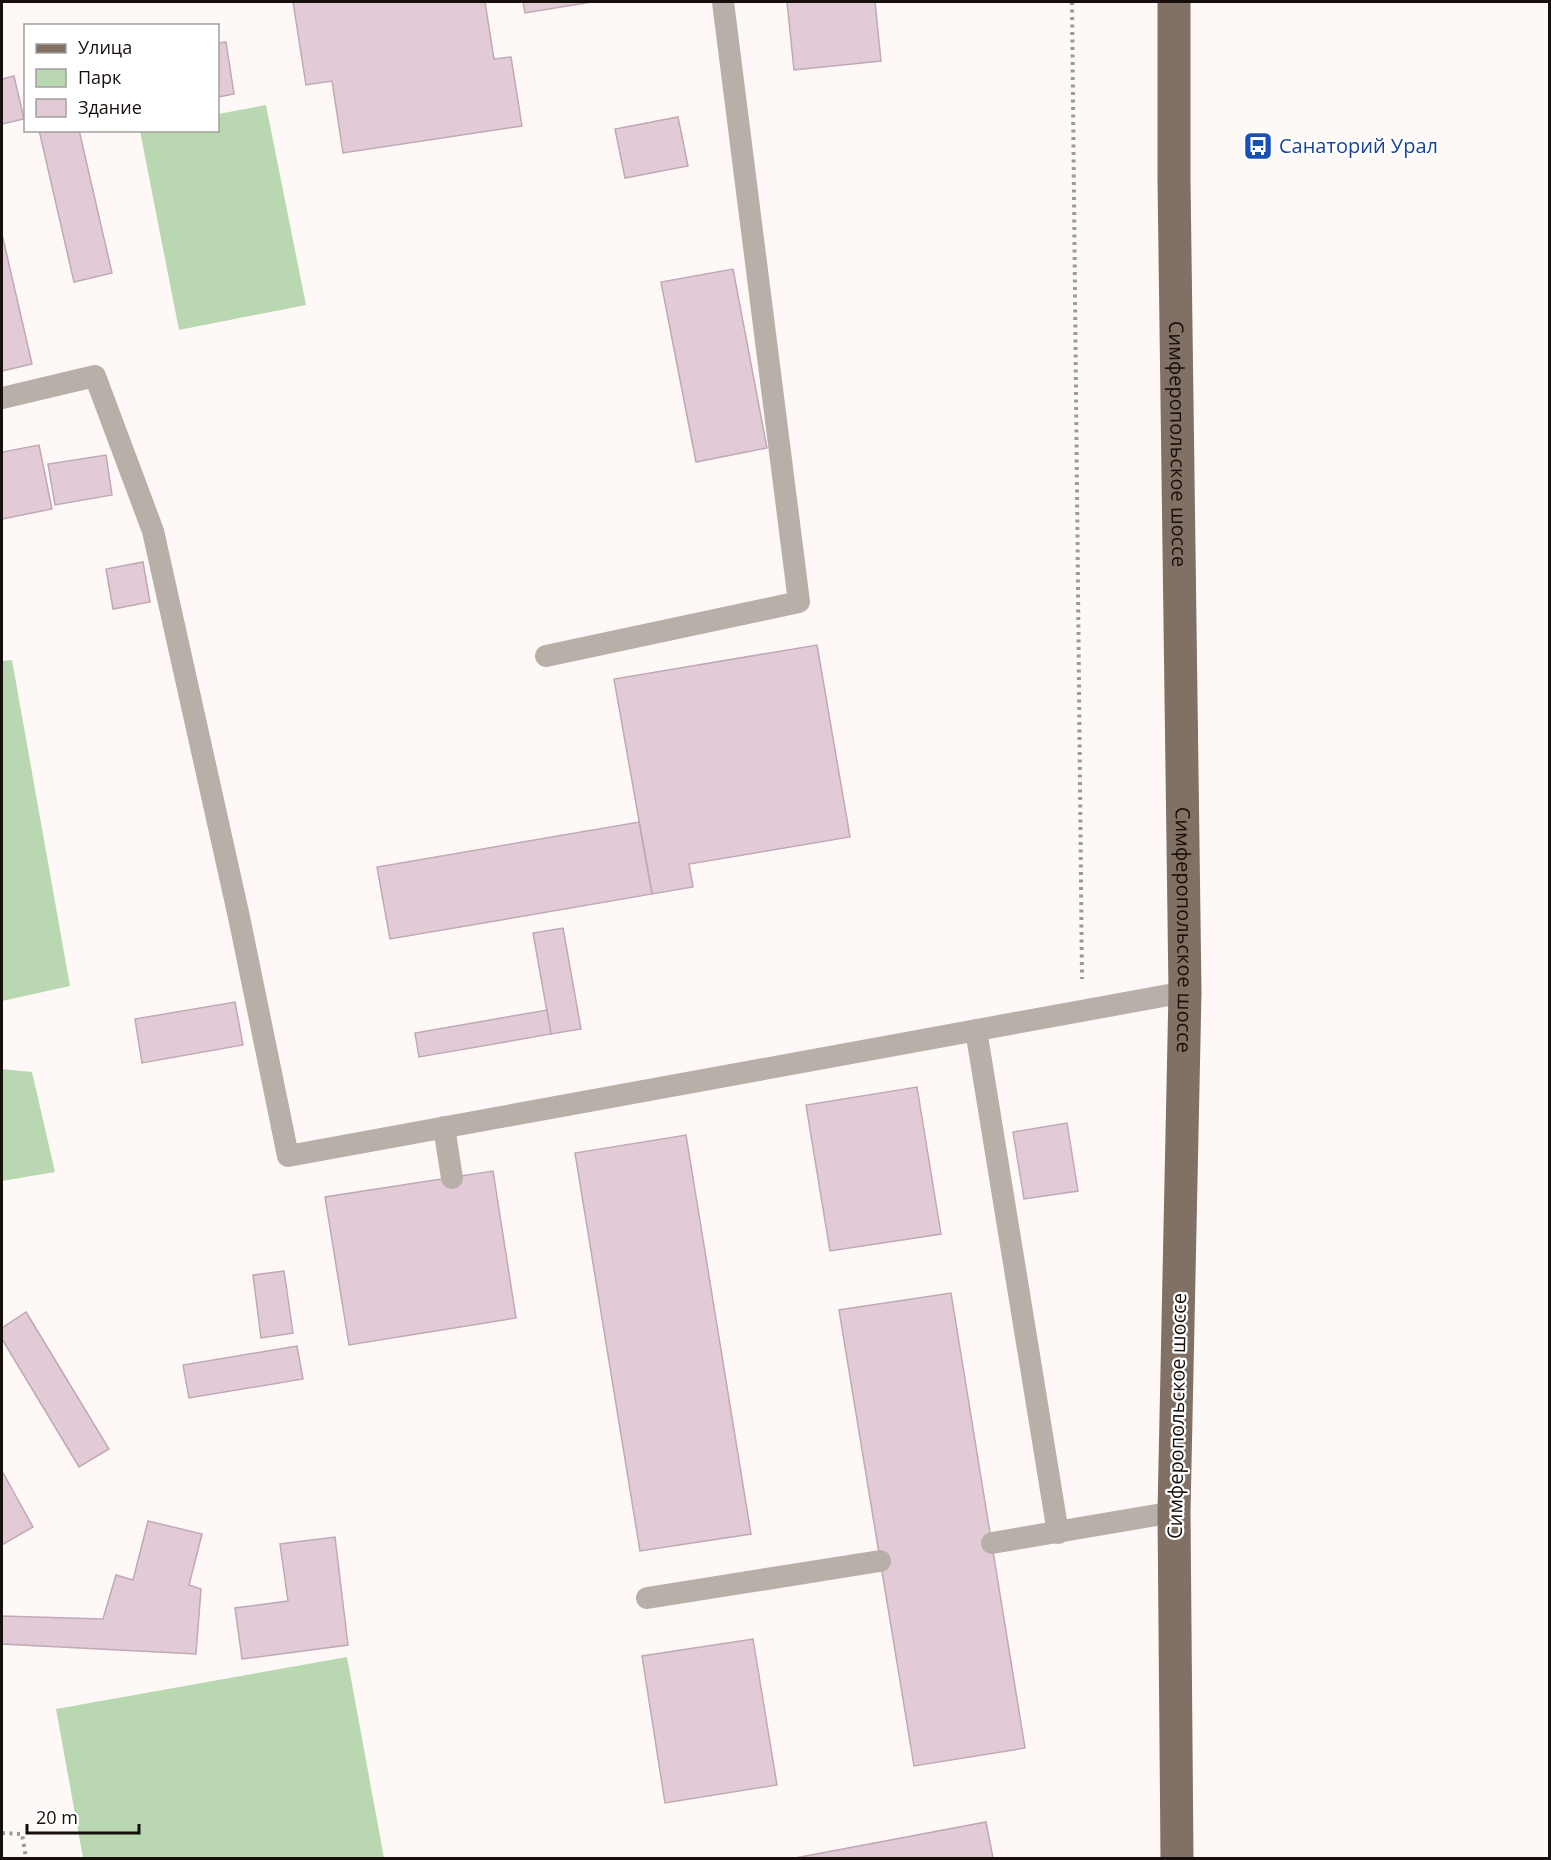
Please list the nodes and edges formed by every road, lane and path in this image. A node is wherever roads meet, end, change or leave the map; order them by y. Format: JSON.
{"nodes":[{"id":1,"x":723,"y":2,"type":"edge"},
{"id":2,"x":1072,"y":2,"type":"edge"},
{"id":3,"x":1174,"y":2,"type":"edge"},
{"id":4,"x":2,"y":398,"type":"edge"},
{"id":5,"x":546,"y":656,"type":"dead end"},
{"id":6,"x":1185,"y":992,"type":"junction"},
{"id":7,"x":1083,"y":1010,"type":"junction"},
{"id":8,"x":976,"y":1030,"type":"junction"},
{"id":9,"x":444,"y":1127,"type":"junction"},
{"id":10,"x":452,"y":1178,"type":"dead end"},
{"id":11,"x":1174,"y":1512,"type":"junction"},
{"id":12,"x":1058,"y":1533,"type":"junction"},
{"id":13,"x":992,"y":1543,"type":"dead end"},
{"id":14,"x":880,"y":1561,"type":"dead end"},
{"id":15,"x":647,"y":1598,"type":"dead end"},
{"id":16,"x":2,"y":1833,"type":"edge"},
{"id":17,"x":26,"y":1858,"type":"edge"},
{"id":18,"x":1177,"y":1858,"type":"edge"}],
"edges":[{"from":1,"to":5,"type":"lane"},
{"from":2,"to":7,"type":"path"},
{"from":3,"to":6,"type":"main road","name":"Симферопольское шоссе"},
{"from":4,"to":9,"type":"lane"},
{"from":6,"to":7,"type":"lane"},
{"from":6,"to":11,"type":"main road","name":"Симферопольское шоссе"},
{"from":7,"to":8,"type":"lane"},
{"from":8,"to":9,"type":"lane"},
{"from":8,"to":12,"type":"lane"},
{"from":9,"to":10,"type":"lane"},
{"from":11,"to":12,"type":"lane"},
{"from":11,"to":18,"type":"main road","name":"Симферопольское шоссе"},
{"from":12,"to":13,"type":"lane"},
{"from":14,"to":15,"type":"lane"},
{"from":16,"to":17,"type":"path"}]}
